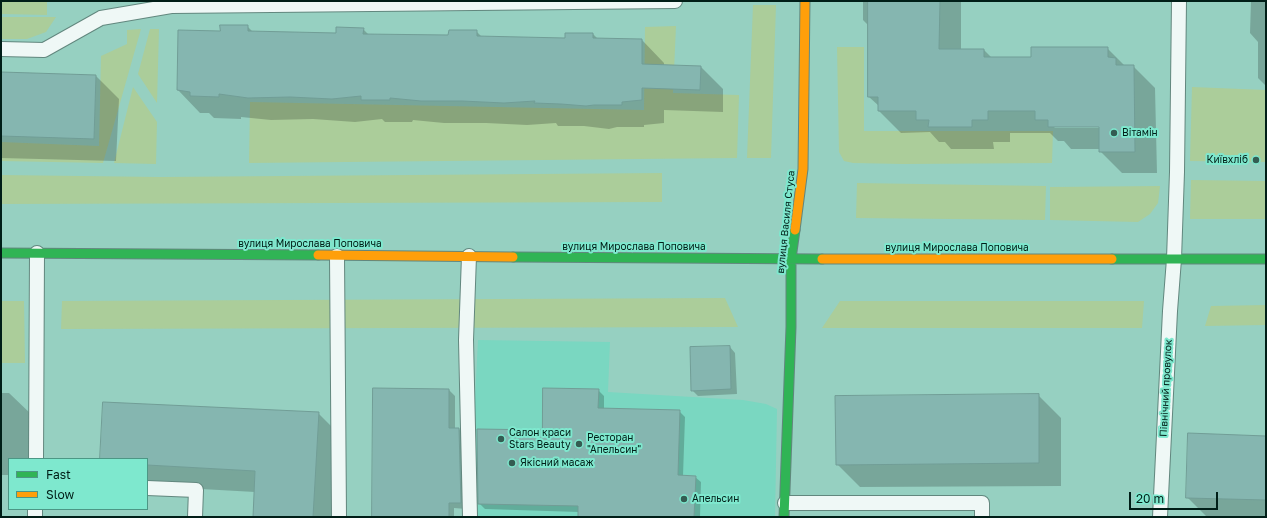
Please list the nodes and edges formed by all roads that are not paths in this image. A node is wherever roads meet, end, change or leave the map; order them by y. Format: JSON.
{"nodes":[{"id":1,"x":675,"y":1,"type":"edge"},
{"id":2,"x":805,"y":1,"type":"edge"},
{"id":3,"x":1179,"y":1,"type":"edge"},
{"id":4,"x":1,"y":50,"type":"edge"},
{"id":5,"x":1,"y":253,"type":"edge"},
{"id":6,"x":37,"y":253,"type":"junction"},
{"id":7,"x":337,"y":256,"type":"junction"},
{"id":8,"x":469,"y":256,"type":"junction"},
{"id":9,"x":791,"y":259,"type":"junction"},
{"id":10,"x":1174,"y":259,"type":"junction"},
{"id":11,"x":1266,"y":259,"type":"edge"},
{"id":12,"x":36,"y":458,"type":"edge"},
{"id":13,"x":148,"y":488,"type":"edge"},
{"id":14,"x":785,"y":510,"type":"edge"},
{"id":15,"x":195,"y":517,"type":"edge"},
{"id":16,"x":339,"y":517,"type":"edge"},
{"id":17,"x":470,"y":517,"type":"edge"},
{"id":18,"x":982,"y":517,"type":"edge"},
{"id":19,"x":1160,"y":517,"type":"edge"}],
"edges":[{"from":1,"to":4,"type":"lane"},
{"from":2,"to":9,"type":"street","name":"вулиця Василя Стуса"},
{"from":3,"to":10,"type":"lane","name":"Північний провулок"},
{"from":5,"to":6,"type":"street","name":"вулиця Мирослава Поповича"},
{"from":6,"to":7,"type":"street","name":"вулиця Мирослава Поповича"},
{"from":6,"to":12,"type":"lane"},
{"from":7,"to":8,"type":"street","name":"вулиця Мирослава Поповича"},
{"from":7,"to":16,"type":"lane"},
{"from":8,"to":9,"type":"street","name":"вулиця Мирослава Поповича"},
{"from":8,"to":17,"type":"lane"},
{"from":9,"to":10,"type":"street","name":"вулиця Мирослава Поповича"},
{"from":9,"to":14,"type":"street","name":"вулиця Василя Стуса"},
{"from":10,"to":11,"type":"street","name":"вулиця Мирослава Поповича"},
{"from":10,"to":19,"type":"lane","name":"Північний провулок"},
{"from":13,"to":15,"type":"lane"},
{"from":14,"to":18,"type":"lane"}]}
